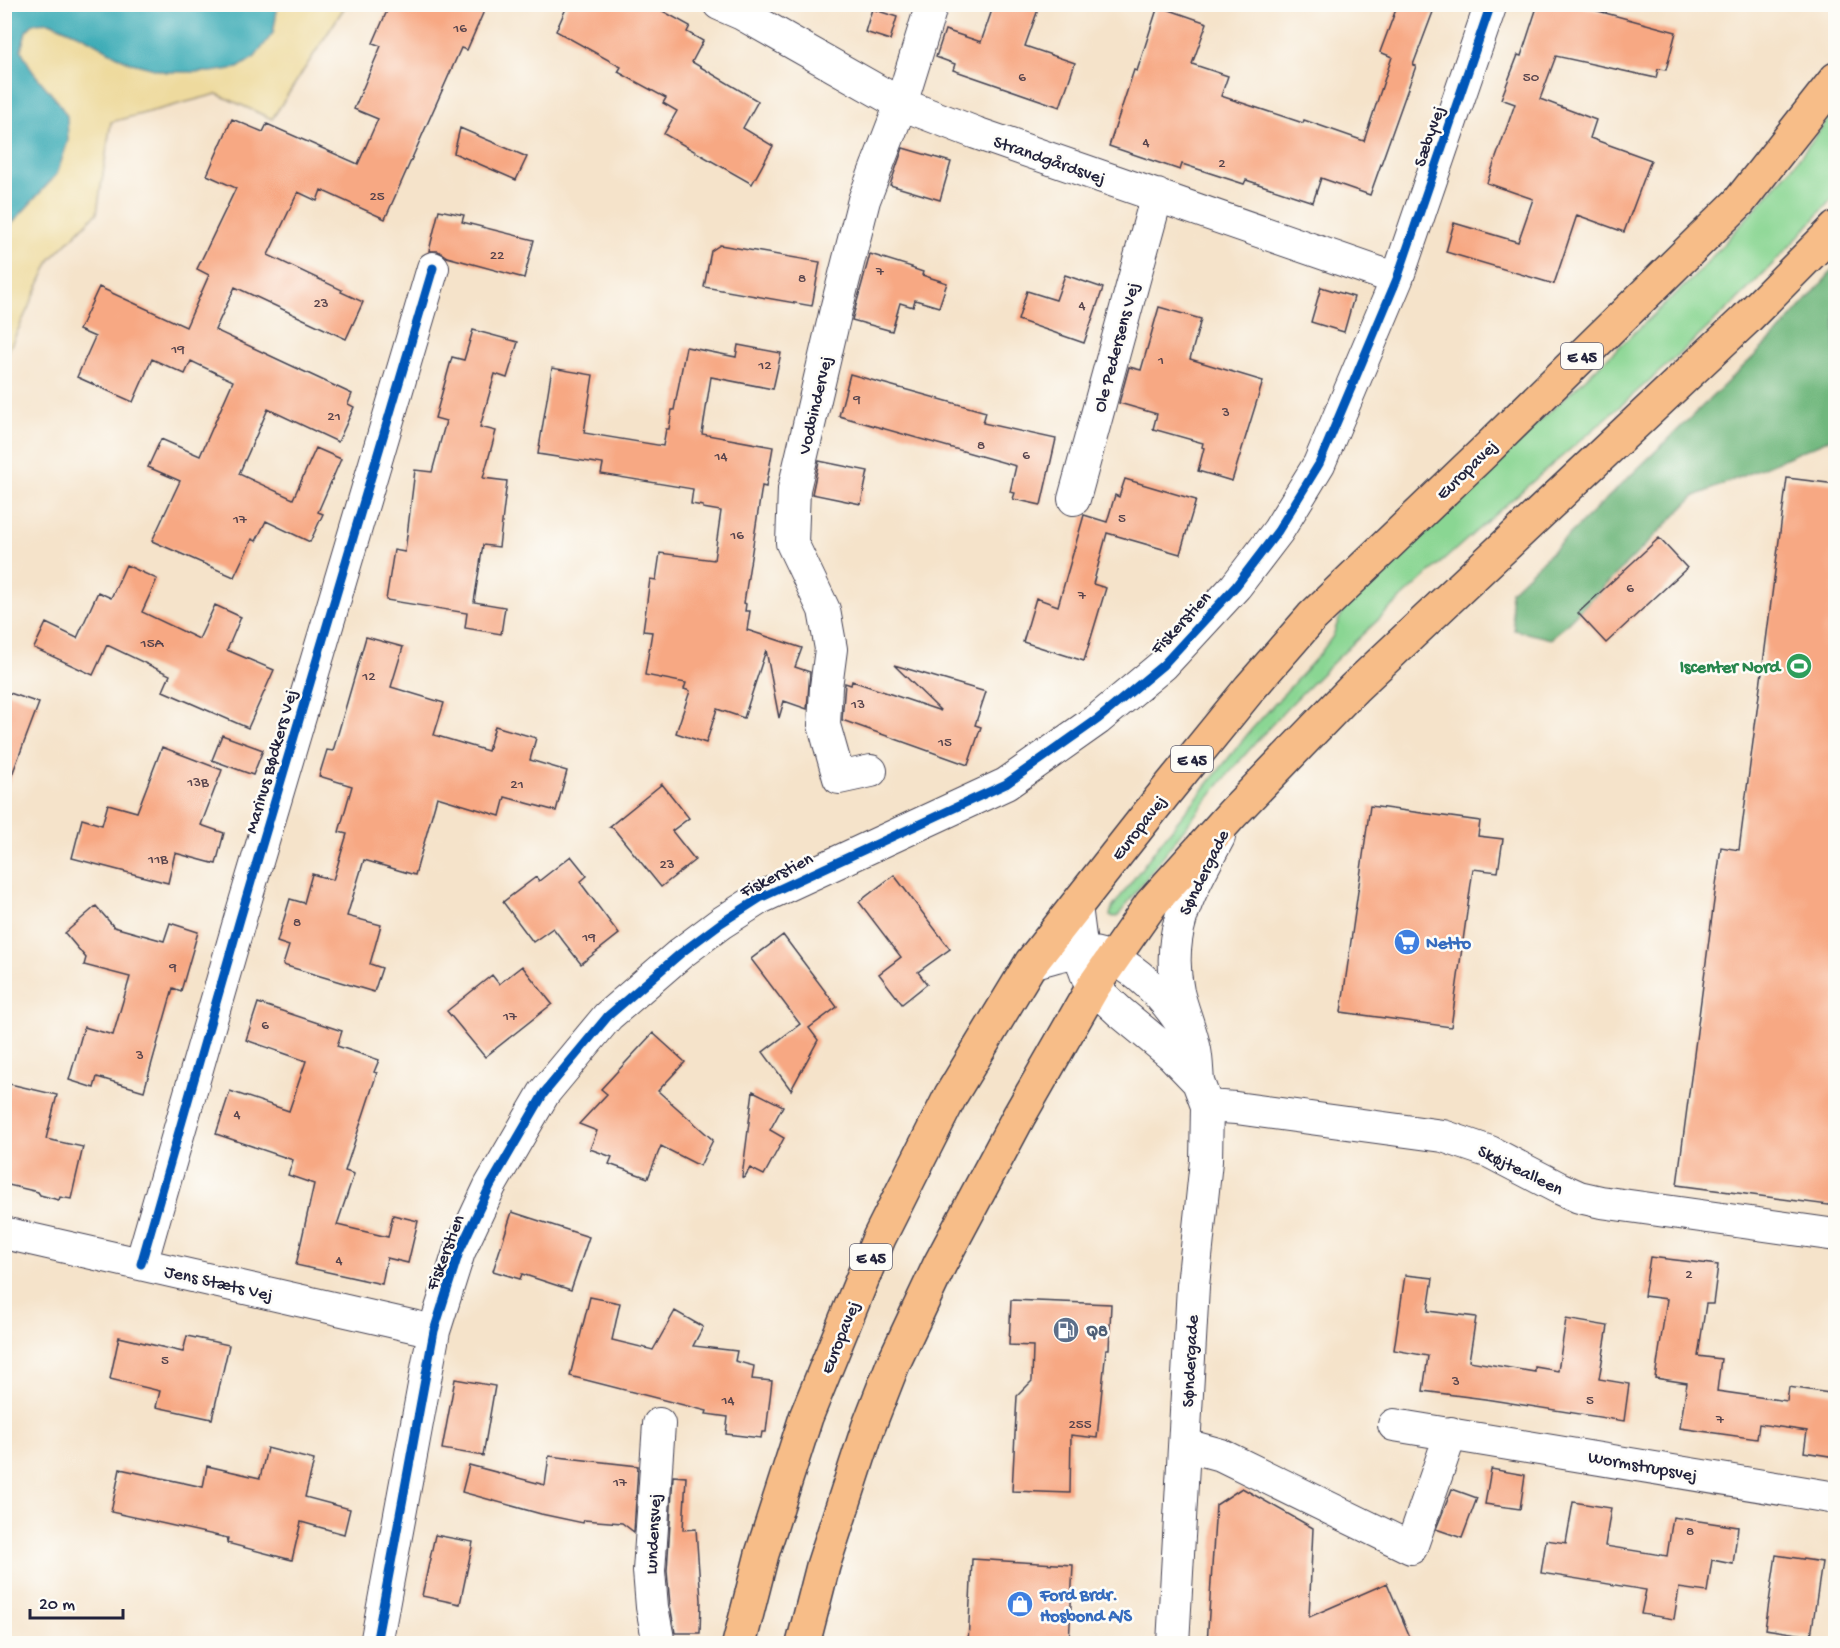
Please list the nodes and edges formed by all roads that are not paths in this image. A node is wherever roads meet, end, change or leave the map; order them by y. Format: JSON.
{"nodes":[{"id":1,"x":719,"y":4,"type":"edge"},
{"id":2,"x":932,"y":4,"type":"edge"},
{"id":3,"x":1491,"y":4,"type":"edge"},
{"id":4,"x":1836,"y":79,"type":"edge"},
{"id":5,"x":901,"y":104,"type":"junction"},
{"id":6,"x":1156,"y":195,"type":"junction"},
{"id":7,"x":1836,"y":228,"type":"edge"},
{"id":8,"x":433,"y":268,"type":"dead end"},
{"id":9,"x":1397,"y":279,"type":"junction"},
{"id":10,"x":1074,"y":499,"type":"dead end"},
{"id":11,"x":871,"y":771,"type":"dead end"},
{"id":12,"x":1233,"y":813,"type":"junction"},
{"id":13,"x":1076,"y":906,"type":"junction"},
{"id":14,"x":1081,"y":952,"type":"junction"},
{"id":15,"x":1113,"y":959,"type":"junction"},
{"id":16,"x":1031,"y":963,"type":"junction"},
{"id":17,"x":1093,"y":987,"type":"junction"},
{"id":18,"x":1192,"y":1039,"type":"junction"},
{"id":19,"x":1202,"y":1094,"type":"junction"},
{"id":20,"x":4,"y":1233,"type":"edge"},
{"id":21,"x":1836,"y":1235,"type":"edge"},
{"id":22,"x":141,"y":1264,"type":"junction"},
{"id":23,"x":434,"y":1330,"type":"junction"},
{"id":24,"x":659,"y":1424,"type":"dead end"},
{"id":25,"x":1394,"y":1425,"type":"dead end"},
{"id":26,"x":1450,"y":1433,"type":"junction"},
{"id":27,"x":1185,"y":1445,"type":"junction"},
{"id":28,"x":1836,"y":1498,"type":"edge"},
{"id":29,"x":376,"y":1644,"type":"edge"},
{"id":30,"x":659,"y":1644,"type":"edge"},
{"id":31,"x":739,"y":1644,"type":"edge"},
{"id":32,"x":803,"y":1644,"type":"edge"},
{"id":33,"x":1173,"y":1644,"type":"edge"}],
"edges":[{"from":1,"to":5,"type":"street","name":"Strandgårdsvej"},
{"from":2,"to":5,"type":"street","name":"Vodbindervej"},
{"from":3,"to":9,"type":"street","name":"Sæbyvej"},
{"from":4,"to":13,"type":"main road","name":"Europavej","number":"E 45"},
{"from":5,"to":6,"type":"street","name":"Strandgårdsvej"},
{"from":5,"to":11,"type":"street","name":"Vodbindervej"},
{"from":6,"to":9,"type":"street","name":"Strandgårdsvej"},
{"from":6,"to":10,"type":"street","name":"Ole Pedersens Vej"},
{"from":7,"to":12,"type":"main road"},
{"from":8,"to":22,"type":"street","name":"Marinus Bødkers Vej"},
{"from":9,"to":23,"type":"street","name":"Fiskerstien"},
{"from":12,"to":15,"type":"main road"},
{"from":12,"to":18,"type":"street","name":"Søndergade"},
{"from":13,"to":14,"type":"street"},
{"from":13,"to":16,"type":"main road","name":"Europavej","number":"E 45"},
{"from":14,"to":15,"type":"street","name":"Søndergade"},
{"from":14,"to":16,"type":"street","name":"Søndergade"},
{"from":14,"to":17,"type":"street"},
{"from":15,"to":17,"type":"main road"},
{"from":15,"to":18,"type":"street","name":"Søndergade"},
{"from":16,"to":31,"type":"main road","name":"Europavej","number":"E 45"},
{"from":17,"to":19,"type":"street"},
{"from":17,"to":32,"type":"main road"},
{"from":18,"to":19,"type":"street","name":"Søndergade"},
{"from":19,"to":21,"type":"street","name":"Skøjtealleen"},
{"from":19,"to":27,"type":"street","name":"Søndergade"},
{"from":20,"to":22,"type":"street","name":"Jens Stæts Vej"},
{"from":22,"to":23,"type":"street","name":"Jens Stæts Vej"},
{"from":23,"to":29,"type":"street","name":"Fiskerstien"},
{"from":24,"to":30,"type":"street","name":"Lundensvej"},
{"from":25,"to":26,"type":"street","name":"Wormstrupsvej"},
{"from":26,"to":27,"type":"street"},
{"from":26,"to":28,"type":"street","name":"Wormstrupsvej"},
{"from":27,"to":33,"type":"street","name":"Søndergade"}]}
